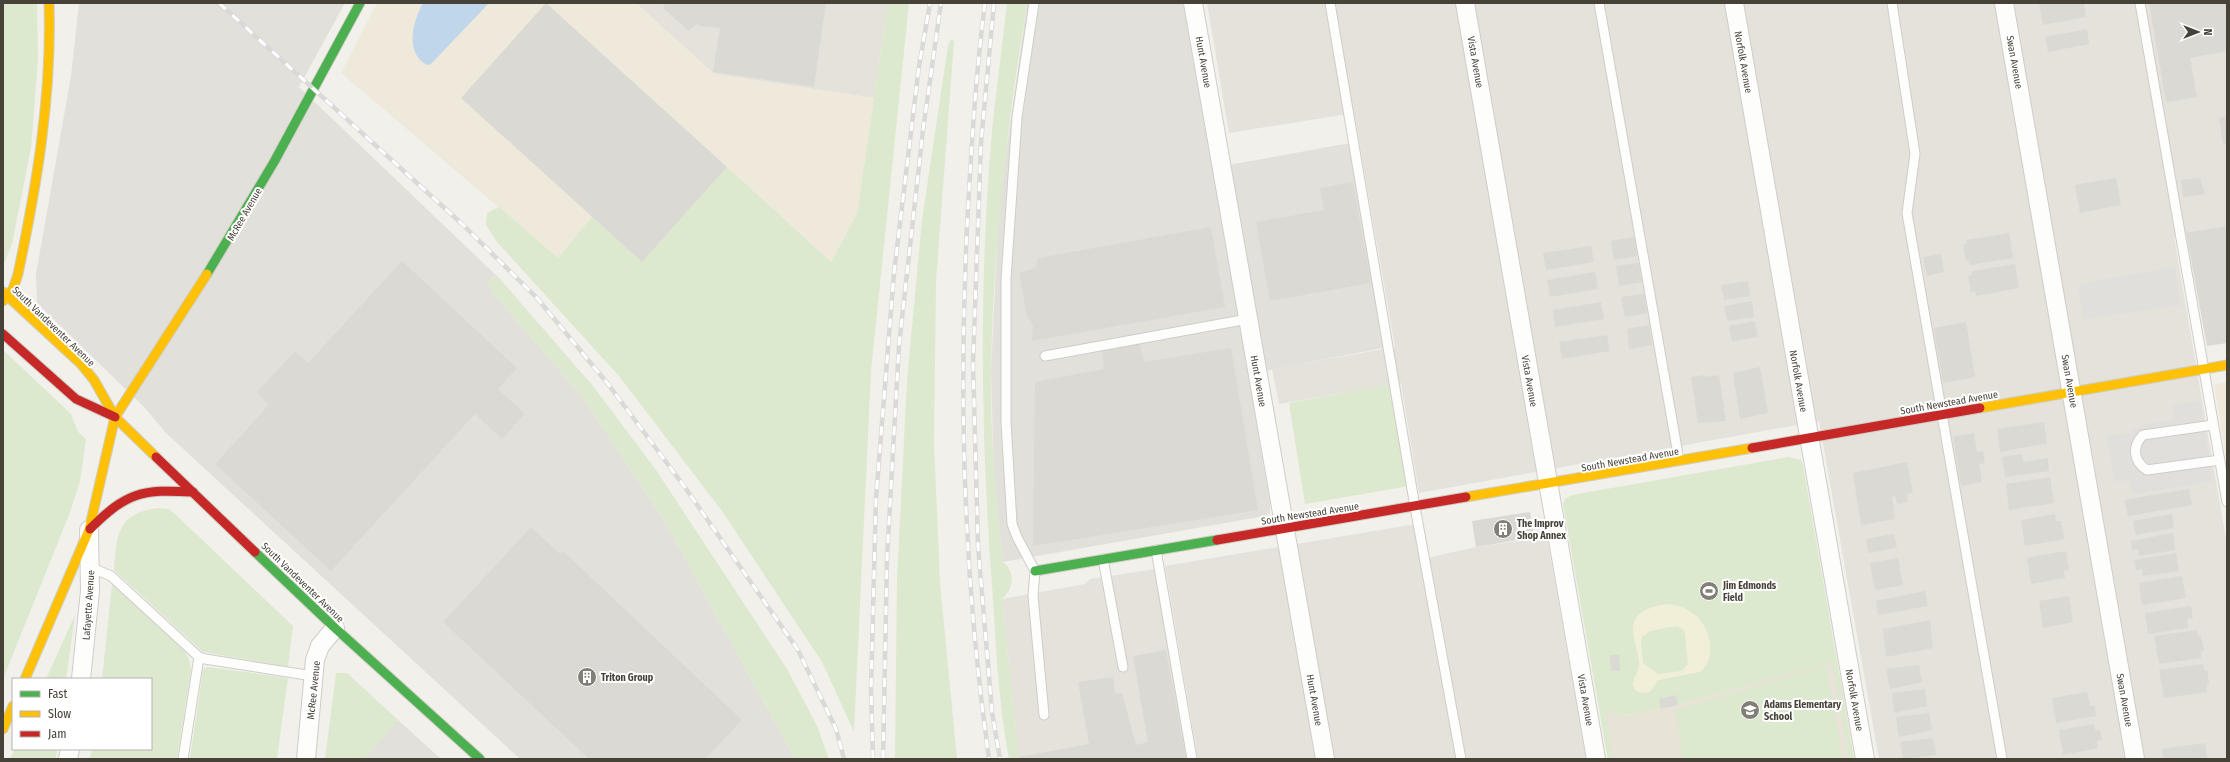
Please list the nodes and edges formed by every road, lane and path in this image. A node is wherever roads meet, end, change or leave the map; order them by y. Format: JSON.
{"nodes":[{"id":1,"x":49,"y":3,"type":"edge"},
{"id":2,"x":360,"y":3,"type":"edge"},
{"id":3,"x":1034,"y":3,"type":"edge"},
{"id":4,"x":1193,"y":3,"type":"edge"},
{"id":5,"x":1330,"y":3,"type":"edge"},
{"id":6,"x":1466,"y":3,"type":"edge"},
{"id":7,"x":1599,"y":3,"type":"edge"},
{"id":8,"x":1734,"y":3,"type":"edge"},
{"id":9,"x":1892,"y":3,"type":"edge"},
{"id":10,"x":2004,"y":3,"type":"edge"},
{"id":11,"x":2140,"y":3,"type":"edge"},
{"id":12,"x":5,"y":297,"type":"edge"},
{"id":13,"x":1248,"y":319,"type":"junction"},
{"id":14,"x":3,"y":334,"type":"edge"},
{"id":15,"x":1045,"y":356,"type":"dead end"},
{"id":16,"x":2227,"y":365,"type":"edge"},
{"id":17,"x":2204,"y":369,"type":"junction"},
{"id":18,"x":2072,"y":391,"type":"junction"},
{"id":19,"x":1942,"y":414,"type":"junction"},
{"id":20,"x":115,"y":417,"type":"junction"},
{"id":21,"x":2213,"y":425,"type":"junction"},
{"id":22,"x":1808,"y":438,"type":"junction"},
{"id":23,"x":2220,"y":460,"type":"junction"},
{"id":24,"x":1679,"y":462,"type":"junction"},
{"id":25,"x":1548,"y":484,"type":"junction"},
{"id":26,"x":193,"y":492,"type":"junction"},
{"id":27,"x":2227,"y":502,"type":"edge"},
{"id":28,"x":1415,"y":507,"type":"junction"},
{"id":29,"x":1284,"y":528,"type":"junction"},
{"id":30,"x":89,"y":530,"type":"junction"},
{"id":31,"x":1156,"y":550,"type":"junction"},
{"id":32,"x":1103,"y":559,"type":"junction"},
{"id":33,"x":90,"y":566,"type":"junction"},
{"id":34,"x":1036,"y":570,"type":"junction"},
{"id":35,"x":335,"y":628,"type":"junction"},
{"id":36,"x":199,"y":657,"type":"junction"},
{"id":37,"x":1123,"y":667,"type":"dead end"},
{"id":38,"x":314,"y":676,"type":"junction"},
{"id":39,"x":25,"y":678,"type":"edge"},
{"id":40,"x":81,"y":678,"type":"edge"},
{"id":41,"x":12,"y":708,"type":"edge"},
{"id":42,"x":1044,"y":715,"type":"dead end"},
{"id":43,"x":3,"y":729,"type":"edge"},
{"id":44,"x":184,"y":759,"type":"edge"},
{"id":45,"x":306,"y":759,"type":"edge"},
{"id":46,"x":480,"y":759,"type":"edge"},
{"id":47,"x":1192,"y":759,"type":"edge"},
{"id":48,"x":1325,"y":759,"type":"edge"},
{"id":49,"x":1461,"y":759,"type":"edge"},
{"id":50,"x":1596,"y":759,"type":"edge"},
{"id":51,"x":1865,"y":759,"type":"edge"},
{"id":52,"x":2002,"y":759,"type":"edge"},
{"id":53,"x":2135,"y":759,"type":"edge"}],
"edges":[{"from":1,"to":12,"type":"main road"},
{"from":2,"to":20,"type":"main road","name":"McRee Avenue"},
{"from":3,"to":34,"type":"lane"},
{"from":4,"to":13,"type":"street","name":"Hunt Avenue"},
{"from":5,"to":28,"type":"lane"},
{"from":6,"to":25,"type":"street","name":"Vista Avenue"},
{"from":7,"to":24,"type":"lane"},
{"from":8,"to":22,"type":"street","name":"Norfolk Avenue"},
{"from":9,"to":19,"type":"lane"},
{"from":10,"to":18,"type":"street","name":"Swan Avenue"},
{"from":11,"to":17,"type":"lane"},
{"from":12,"to":20,"type":"main road","name":"South Vandeventer Avenue"},
{"from":13,"to":15,"type":"lane"},
{"from":13,"to":29,"type":"street","name":"Hunt Avenue"},
{"from":14,"to":20,"type":"main road","name":"South Vandeventer Avenue"},
{"from":16,"to":17,"type":"main road","name":"South Newstead Avenue"},
{"from":17,"to":18,"type":"main road","name":"South Newstead Avenue"},
{"from":17,"to":21,"type":"lane"},
{"from":18,"to":19,"type":"main road","name":"South Newstead Avenue"},
{"from":18,"to":53,"type":"street","name":"Swan Avenue"},
{"from":19,"to":22,"type":"main road","name":"South Newstead Avenue"},
{"from":19,"to":52,"type":"lane"},
{"from":20,"to":26,"type":"main road","name":"South Vandeventer Avenue"},
{"from":20,"to":30,"type":"main road","name":"McRee Avenue"},
{"from":21,"to":23,"type":"lane"},
{"from":21,"to":23,"type":"lane"},
{"from":22,"to":24,"type":"main road","name":"South Newstead Avenue"},
{"from":22,"to":51,"type":"street","name":"Norfolk Avenue"},
{"from":23,"to":27,"type":"lane"},
{"from":24,"to":25,"type":"main road","name":"South Newstead Avenue"},
{"from":25,"to":28,"type":"main road","name":"South Newstead Avenue"},
{"from":25,"to":50,"type":"street","name":"Vista Avenue"},
{"from":26,"to":30,"type":"main road"},
{"from":26,"to":35,"type":"main road","name":"South Vandeventer Avenue"},
{"from":28,"to":29,"type":"main road","name":"South Newstead Avenue"},
{"from":28,"to":49,"type":"lane"},
{"from":29,"to":31,"type":"main road","name":"South Newstead Avenue"},
{"from":29,"to":48,"type":"street","name":"Hunt Avenue"},
{"from":30,"to":33,"type":"street","name":"Lafayette Avenue"},
{"from":30,"to":39,"type":"main road"},
{"from":31,"to":32,"type":"main road","name":"South Newstead Avenue"},
{"from":31,"to":47,"type":"lane"},
{"from":32,"to":34,"type":"main road","name":"South Newstead Avenue"},
{"from":32,"to":37,"type":"lane"},
{"from":33,"to":36,"type":"lane"},
{"from":33,"to":40,"type":"street","name":"Lafayette Avenue"},
{"from":34,"to":42,"type":"lane"},
{"from":35,"to":38,"type":"street","name":"McRee Avenue"},
{"from":35,"to":46,"type":"main road","name":"South Vandeventer Avenue"},
{"from":36,"to":38,"type":"lane"},
{"from":36,"to":44,"type":"lane"},
{"from":38,"to":45,"type":"street","name":"McRee Avenue"},
{"from":41,"to":43,"type":"main road"}]}
